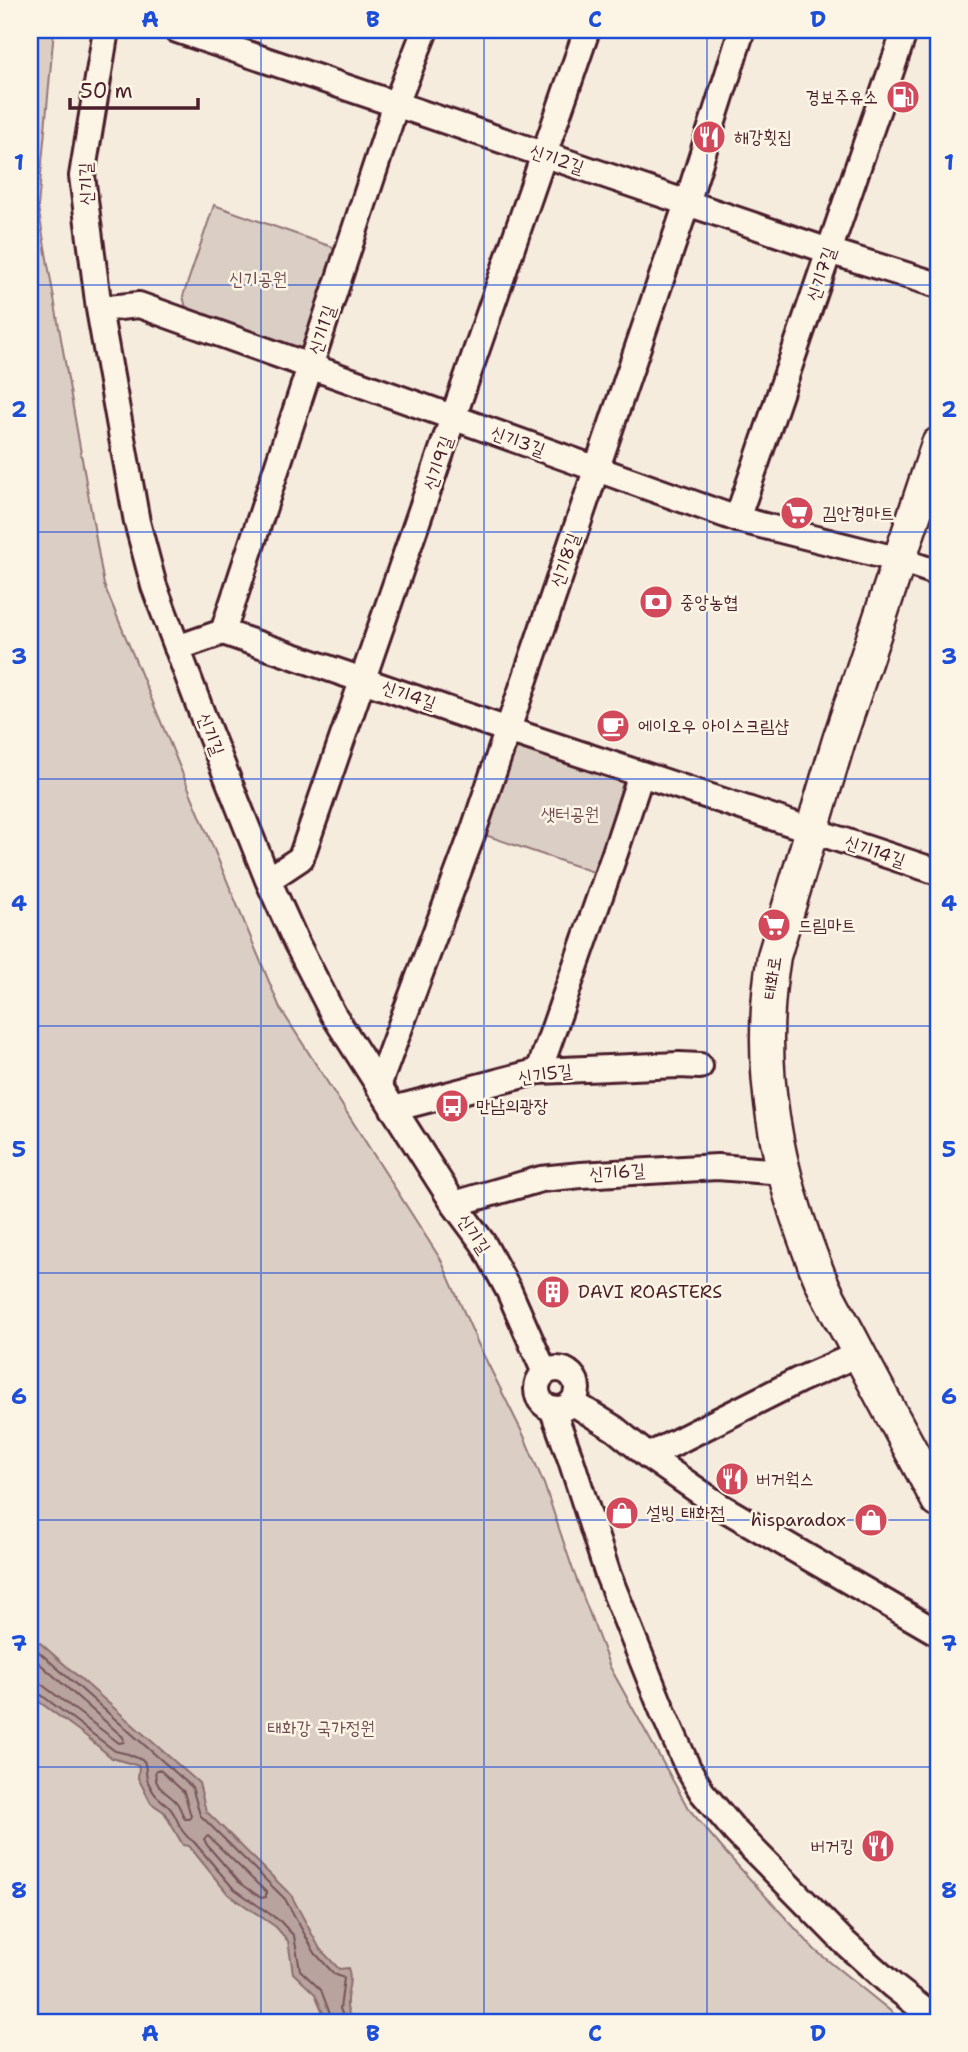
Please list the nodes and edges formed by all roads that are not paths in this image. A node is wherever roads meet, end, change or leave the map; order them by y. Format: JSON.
{"nodes":[{"id":1,"x":106,"y":30,"type":"edge"},
{"id":2,"x":177,"y":30,"type":"edge"},
{"id":3,"x":425,"y":30,"type":"edge"},
{"id":4,"x":587,"y":30,"type":"edge"},
{"id":5,"x":742,"y":30,"type":"edge"},
{"id":6,"x":905,"y":30,"type":"edge"},
{"id":7,"x":396,"y":104,"type":"junction"},
{"id":8,"x":544,"y":155,"type":"junction"},
{"id":9,"x":687,"y":203,"type":"junction"},
{"id":10,"x":829,"y":251,"type":"junction"},
{"id":11,"x":938,"y":285,"type":"edge"},
{"id":12,"x":99,"y":309,"type":"junction"},
{"id":13,"x":310,"y":366,"type":"junction"},
{"id":14,"x":453,"y":418,"type":"junction"},
{"id":15,"x":938,"y":444,"type":"edge"},
{"id":16,"x":596,"y":468,"type":"junction"},
{"id":17,"x":737,"y":519,"type":"junction"},
{"id":18,"x":900,"y":559,"type":"junction"},
{"id":19,"x":938,"y":573,"type":"edge"},
{"id":20,"x":223,"y":632,"type":"junction"},
{"id":21,"x":177,"y":648,"type":"junction"},
{"id":22,"x":363,"y":679,"type":"junction"},
{"id":23,"x":508,"y":730,"type":"junction"},
{"id":24,"x":641,"y":774,"type":"junction"},
{"id":25,"x":812,"y":829,"type":"junction"},
{"id":26,"x":938,"y":872,"type":"edge"},
{"id":27,"x":268,"y":880,"type":"junction"},
{"id":28,"x":700,"y":1066,"type":"dead end"},
{"id":29,"x":539,"y":1071,"type":"junction"},
{"id":30,"x":378,"y":1086,"type":"junction"},
{"id":31,"x":393,"y":1109,"type":"junction"},
{"id":32,"x":783,"y":1172,"type":"junction"},
{"id":33,"x":454,"y":1204,"type":"junction"},
{"id":34,"x":859,"y":1354,"type":"junction"},
{"id":35,"x":562,"y":1405,"type":"junction"},
{"id":36,"x":649,"y":1455,"type":"junction"},
{"id":37,"x":938,"y":1501,"type":"edge"},
{"id":38,"x":938,"y":1633,"type":"edge"},
{"id":39,"x":938,"y":2021,"type":"edge"}],
"edges":[{"from":1,"to":12,"type":"street","name":"신기길"},
{"from":2,"to":7,"type":"street","name":"신기2길"},
{"from":3,"to":7,"type":"street","name":"신기1길"},
{"from":4,"to":8,"type":"street","name":"신기9길"},
{"from":5,"to":9,"type":"street","name":"신기8길"},
{"from":6,"to":10,"type":"street","name":"신기7길"},
{"from":7,"to":8,"type":"street","name":"신기2길"},
{"from":7,"to":13,"type":"street","name":"신기1길"},
{"from":8,"to":9,"type":"street","name":"신기2길"},
{"from":8,"to":14,"type":"street","name":"신기9길"},
{"from":9,"to":10,"type":"street","name":"신기2길"},
{"from":9,"to":16,"type":"street","name":"신기8길"},
{"from":10,"to":11,"type":"street","name":"신기2길"},
{"from":10,"to":17,"type":"street","name":"신기7길"},
{"from":12,"to":13,"type":"street","name":"신기3길"},
{"from":12,"to":21,"type":"street","name":"신기길"},
{"from":13,"to":14,"type":"street","name":"신기3길"},
{"from":13,"to":20,"type":"street","name":"신기1길"},
{"from":14,"to":16,"type":"street","name":"신기3길"},
{"from":14,"to":22,"type":"street","name":"신기9길"},
{"from":15,"to":18,"type":"main road","name":"태화로"},
{"from":16,"to":17,"type":"street","name":"신기3길"},
{"from":16,"to":23,"type":"street","name":"신기8길"},
{"from":17,"to":18,"type":"street","name":"신기3길"},
{"from":18,"to":19,"type":"street","name":"신기3길"},
{"from":18,"to":25,"type":"main road","name":"태화로"},
{"from":20,"to":21,"type":"street"},
{"from":20,"to":22,"type":"street","name":"신기4길"},
{"from":21,"to":27,"type":"street","name":"신기길"},
{"from":22,"to":23,"type":"street","name":"신기4길"},
{"from":22,"to":27,"type":"street","name":"신기9길"},
{"from":23,"to":24,"type":"street","name":"신기4길"},
{"from":23,"to":30,"type":"street","name":"신기8길"},
{"from":24,"to":25,"type":"street","name":"신기4길"},
{"from":24,"to":29,"type":"street"},
{"from":25,"to":26,"type":"street","name":"신기14길"},
{"from":25,"to":32,"type":"main road","name":"태화로"},
{"from":27,"to":30,"type":"street","name":"신기길"},
{"from":28,"to":29,"type":"street","name":"신기5길"},
{"from":29,"to":31,"type":"street","name":"신기5길"},
{"from":30,"to":31,"type":"street","name":"신기길"},
{"from":31,"to":33,"type":"street","name":"신기길"},
{"from":32,"to":33,"type":"street","name":"신기6길"},
{"from":32,"to":34,"type":"main road","name":"태화로"},
{"from":33,"to":35,"type":"street","name":"신기길"},
{"from":34,"to":36,"type":"street"},
{"from":34,"to":37,"type":"main road","name":"태화로"},
{"from":35,"to":36,"type":"street"},
{"from":35,"to":39,"type":"street"},
{"from":36,"to":38,"type":"street"}]}
